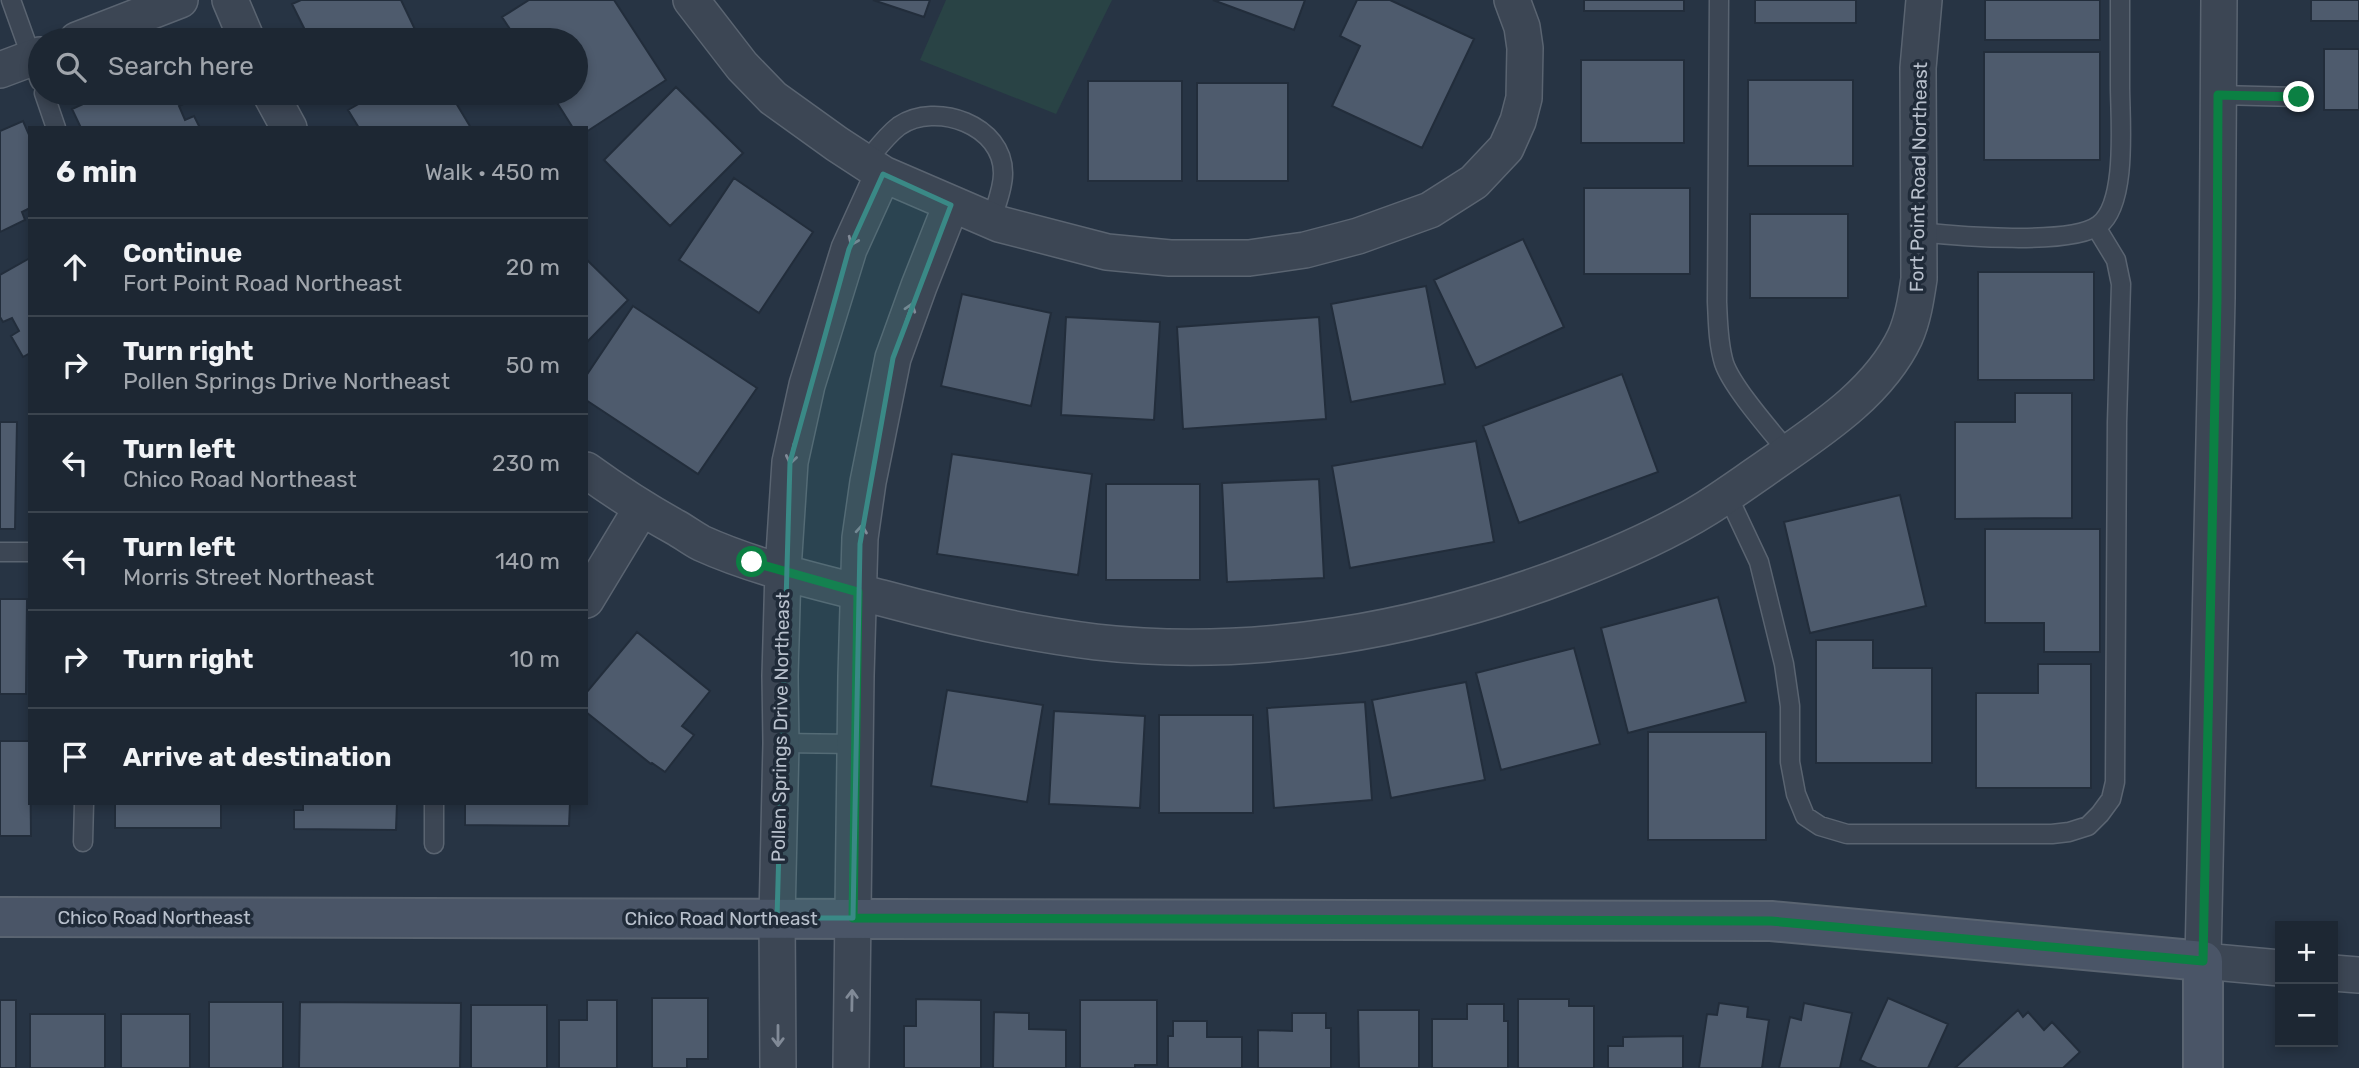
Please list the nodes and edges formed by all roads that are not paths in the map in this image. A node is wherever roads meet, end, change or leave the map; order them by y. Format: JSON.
{"nodes":[{"id":1,"x":11,"y":0,"type":"edge"},
{"id":2,"x":180,"y":0,"type":"edge"},
{"id":3,"x":230,"y":0,"type":"edge"},
{"id":4,"x":691,"y":0,"type":"edge"},
{"id":5,"x":1512,"y":0,"type":"edge"},
{"id":6,"x":1719,"y":0,"type":"edge"},
{"id":7,"x":1924,"y":0,"type":"edge"},
{"id":8,"x":2120,"y":0,"type":"edge"},
{"id":9,"x":2219,"y":0,"type":"edge"},
{"id":10,"x":108,"y":28,"type":"edge"},
{"id":11,"x":242,"y":28,"type":"edge"},
{"id":12,"x":28,"y":40,"type":"edge"},
{"id":13,"x":28,"y":66,"type":"edge"},
{"id":14,"x":0,"y":70,"type":"edge"},
{"id":15,"x":2218,"y":95,"type":"junction"},
{"id":16,"x":2299,"y":97,"type":"dead end"},
{"id":17,"x":48,"y":105,"type":"edge"},
{"id":18,"x":277,"y":105,"type":"edge"},
{"id":19,"x":55,"y":126,"type":"edge"},
{"id":20,"x":288,"y":126,"type":"edge"},
{"id":21,"x":874,"y":168,"type":"junction"},
{"id":22,"x":951,"y":205,"type":"junction"},
{"id":23,"x":990,"y":222,"type":"junction"},
{"id":24,"x":2096,"y":227,"type":"junction"},
{"id":25,"x":1919,"y":232,"type":"junction"},
{"id":26,"x":1788,"y":452,"type":"junction"},
{"id":27,"x":588,"y":471,"type":"edge"},
{"id":28,"x":1727,"y":494,"type":"junction"},
{"id":29,"x":641,"y":509,"type":"junction"},
{"id":30,"x":0,"y":552,"type":"edge"},
{"id":31,"x":28,"y":552,"type":"edge"},
{"id":32,"x":783,"y":570,"type":"junction"},
{"id":33,"x":858,"y":592,"type":"junction"},
{"id":34,"x":588,"y":597,"type":"edge"},
{"id":35,"x":781,"y":743,"type":"junction"},
{"id":36,"x":855,"y":744,"type":"junction"},
{"id":37,"x":84,"y":805,"type":"edge"},
{"id":38,"x":435,"y":805,"type":"edge"},
{"id":39,"x":83,"y":842,"type":"dead end"},
{"id":40,"x":434,"y":844,"type":"dead end"},
{"id":41,"x":0,"y":917,"type":"edge"},
{"id":42,"x":777,"y":918,"type":"junction"},
{"id":43,"x":853,"y":918,"type":"junction"},
{"id":44,"x":2203,"y":961,"type":"junction"},
{"id":45,"x":2275,"y":968,"type":"edge"},
{"id":46,"x":2338,"y":973,"type":"edge"},
{"id":47,"x":2359,"y":975,"type":"edge"},
{"id":48,"x":778,"y":1068,"type":"edge"},
{"id":49,"x":851,"y":1068,"type":"edge"},
{"id":50,"x":2203,"y":1068,"type":"edge"}],
"edges":[{"from":1,"to":12,"type":"lane"},
{"from":2,"to":10,"type":"street"},
{"from":3,"to":11,"type":"street"},
{"from":4,"to":21,"type":"street"},
{"from":5,"to":23,"type":"street"},
{"from":6,"to":26,"type":"lane"},
{"from":7,"to":25,"type":"street","name":"Fort Point Road Northeast"},
{"from":8,"to":24,"type":"lane"},
{"from":9,"to":15,"type":"street"},
{"from":13,"to":14,"type":"street"},
{"from":15,"to":16,"type":"lane"},
{"from":15,"to":44,"type":"street"},
{"from":17,"to":19,"type":"lane"},
{"from":18,"to":20,"type":"street"},
{"from":21,"to":22,"type":"street"},
{"from":21,"to":23,"type":"lane"},
{"from":21,"to":32,"type":"street","name":"Pollen Springs Drive Northeast","one_way":true},
{"from":22,"to":23,"type":"street"},
{"from":33,"to":22,"type":"street","one_way":true},
{"from":24,"to":25,"type":"lane"},
{"from":24,"to":28,"type":"lane"},
{"from":25,"to":26,"type":"street","name":"Fort Point Road Northeast"},
{"from":26,"to":28,"type":"street","name":"Fort Point Road Northeast"},
{"from":27,"to":29,"type":"street","name":"Fort Point Road Northeast"},
{"from":28,"to":33,"type":"street","name":"Fort Point Road Northeast"},
{"from":29,"to":32,"type":"street","name":"Fort Point Road Northeast"},
{"from":29,"to":34,"type":"street"},
{"from":30,"to":31,"type":"lane"},
{"from":32,"to":33,"type":"street","name":"Fort Point Road Northeast"},
{"from":32,"to":35,"type":"street","name":"Pollen Springs Drive Northeast"},
{"from":33,"to":36,"type":"street"},
{"from":35,"to":36,"type":"lane"},
{"from":35,"to":42,"type":"street","name":"Pollen Springs Drive Northeast"},
{"from":36,"to":43,"type":"street"},
{"from":37,"to":39,"type":"lane"},
{"from":38,"to":40,"type":"lane"},
{"from":41,"to":42,"type":"street","name":"Chico Road Northeast"},
{"from":42,"to":43,"type":"street","name":"Chico Road Northeast"},
{"from":42,"to":48,"type":"street","name":"Pollen Springs Drive Northeast","one_way":true},
{"from":43,"to":44,"type":"street","name":"Chico Road Northeast"},
{"from":49,"to":43,"type":"street","one_way":true},
{"from":44,"to":45,"type":"street","name":"Chico Road Northeast"},
{"from":44,"to":50,"type":"street"},
{"from":46,"to":47,"type":"street"}]}
